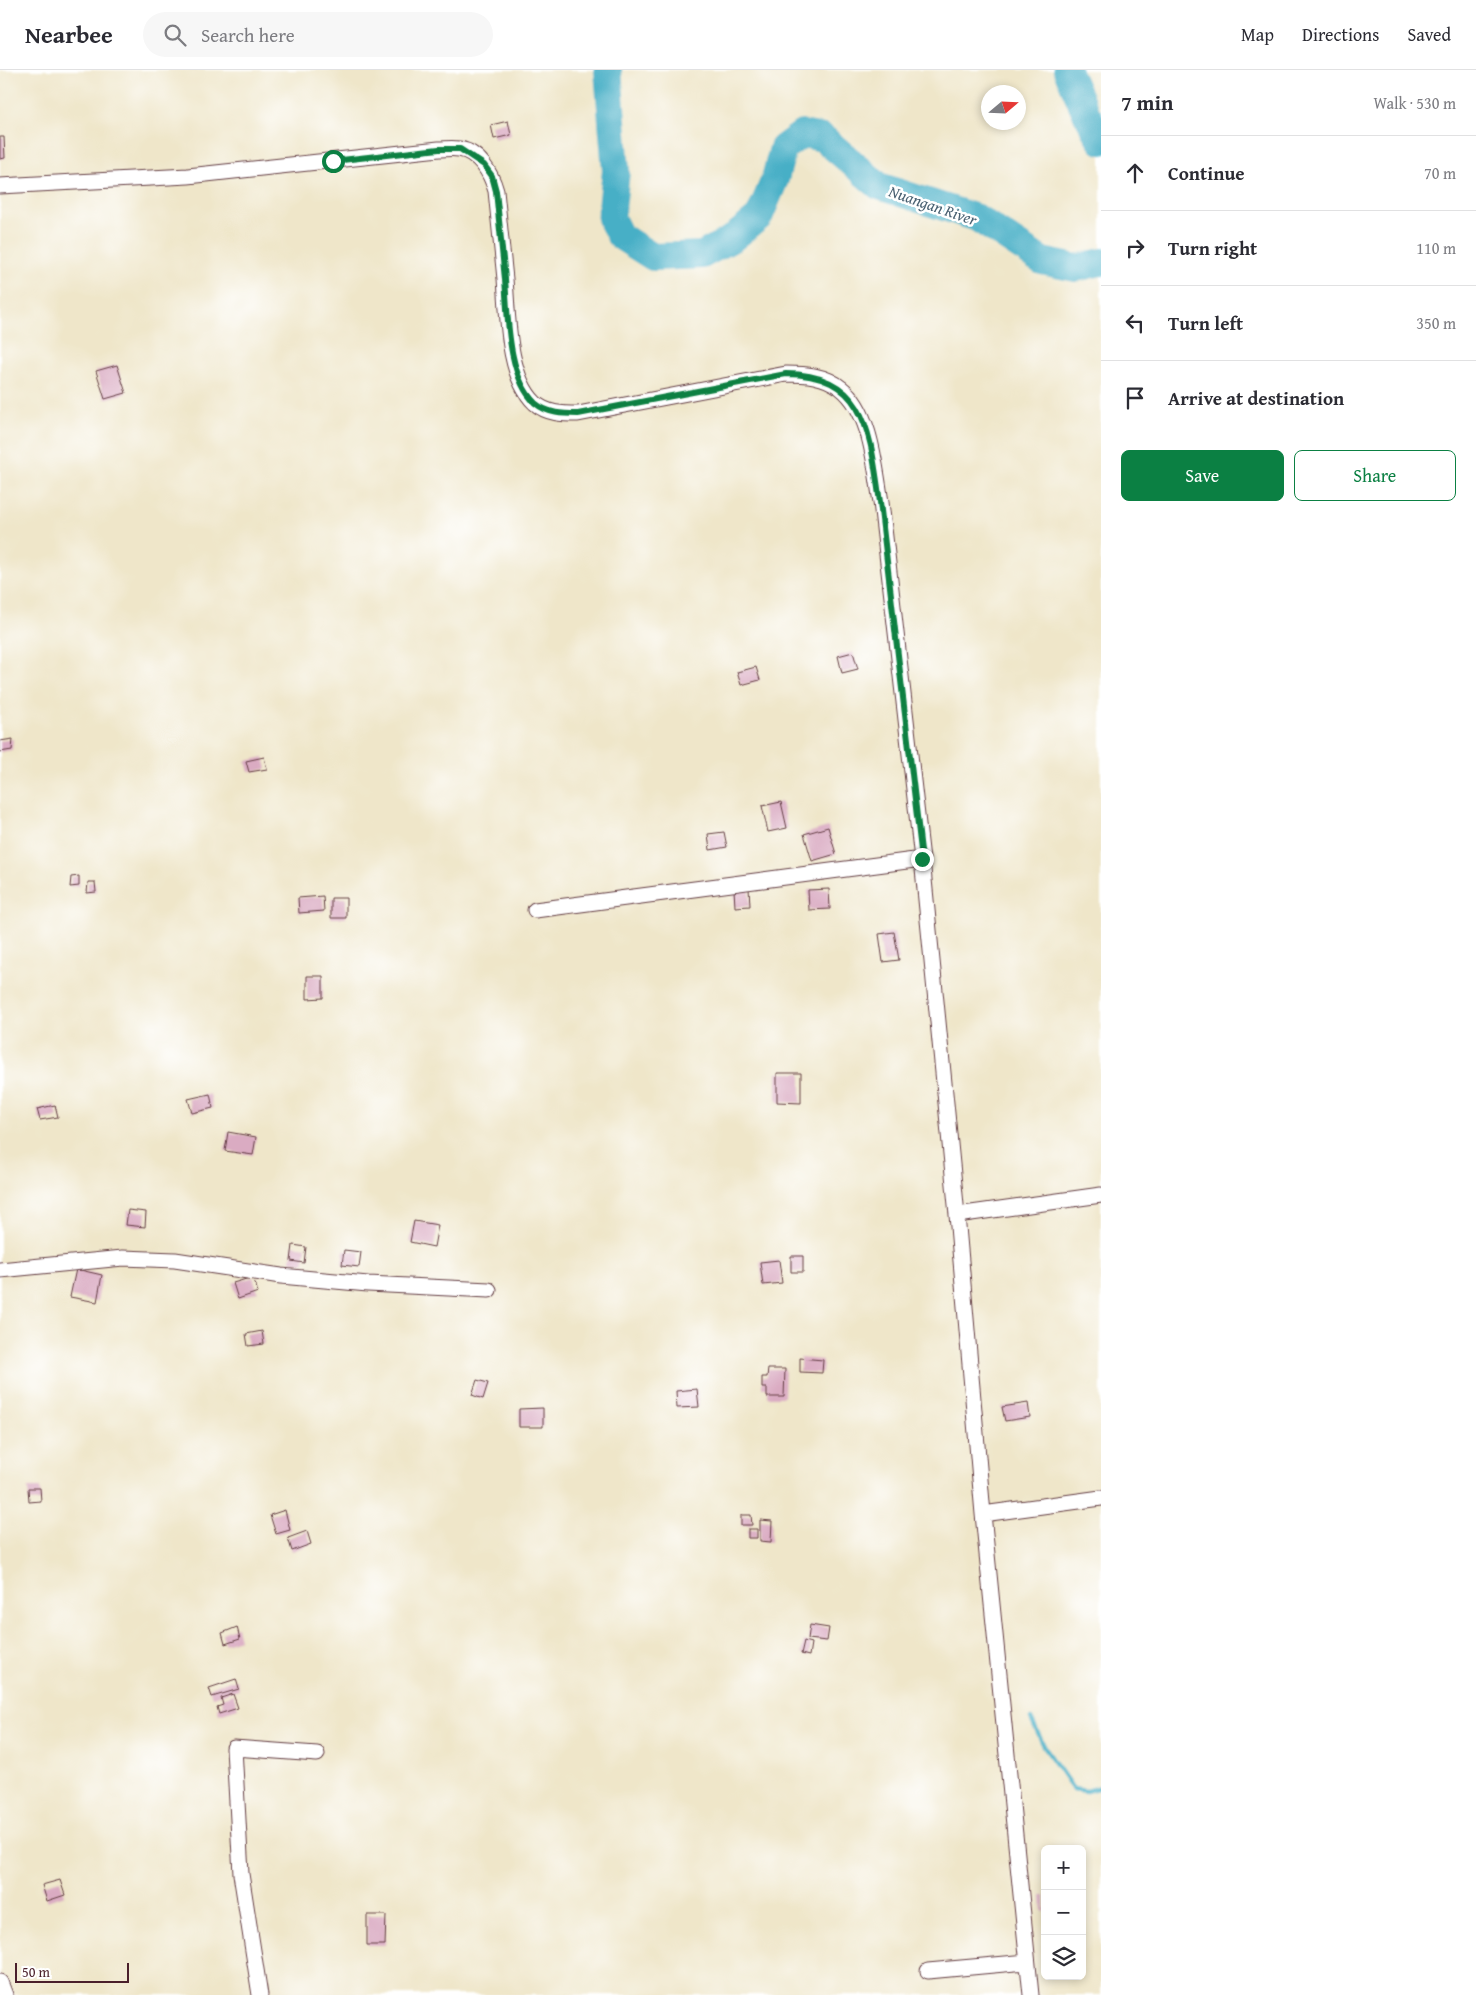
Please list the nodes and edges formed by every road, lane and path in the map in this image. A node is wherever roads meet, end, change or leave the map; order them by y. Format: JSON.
{"nodes":[{"id":1,"x":0,"y":186,"type":"edge"},
{"id":2,"x":922,"y":859,"type":"junction"},
{"id":3,"x":535,"y":910,"type":"dead end"},
{"id":4,"x":1101,"y":1195,"type":"edge"},
{"id":5,"x":956,"y":1215,"type":"junction"},
{"id":6,"x":0,"y":1270,"type":"edge"},
{"id":7,"x":489,"y":1290,"type":"dead end"},
{"id":8,"x":1101,"y":1498,"type":"edge"},
{"id":9,"x":982,"y":1514,"type":"junction"},
{"id":10,"x":317,"y":1754,"type":"dead end"},
{"id":11,"x":1027,"y":1962,"type":"junction"},
{"id":12,"x":928,"y":1971,"type":"dead end"},
{"id":13,"x":0,"y":1982,"type":"edge"},
{"id":14,"x":5,"y":1995,"type":"edge"},
{"id":15,"x":260,"y":1995,"type":"edge"},
{"id":16,"x":1031,"y":1995,"type":"edge"}],
"edges":[{"from":1,"to":2,"type":"street"},
{"from":2,"to":3,"type":"street"},
{"from":2,"to":5,"type":"street"},
{"from":4,"to":5,"type":"street"},
{"from":5,"to":9,"type":"street"},
{"from":6,"to":7,"type":"street"},
{"from":8,"to":9,"type":"street"},
{"from":9,"to":11,"type":"street"},
{"from":10,"to":15,"type":"street"},
{"from":11,"to":12,"type":"street"},
{"from":11,"to":16,"type":"street"},
{"from":13,"to":14,"type":"street"}]}
